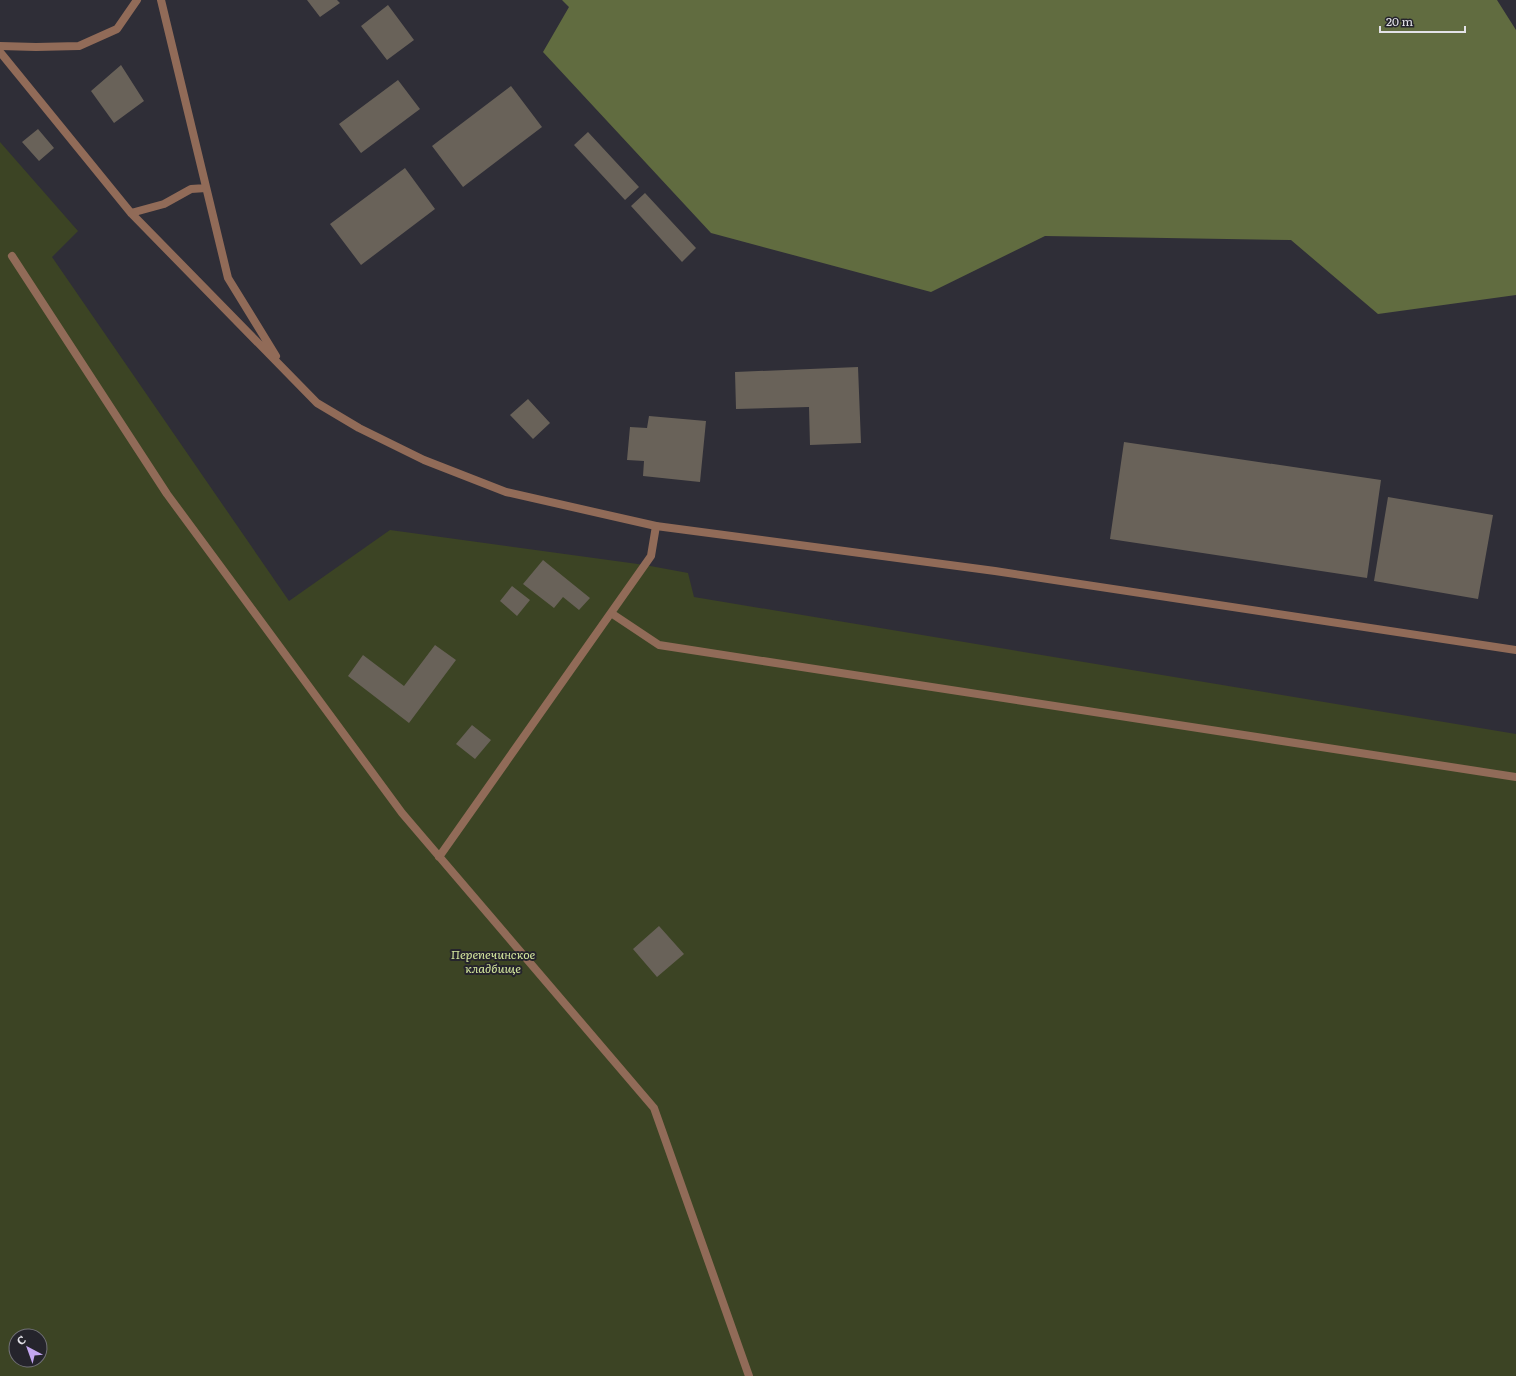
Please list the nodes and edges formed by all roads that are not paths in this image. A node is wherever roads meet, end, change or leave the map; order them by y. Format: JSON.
{"nodes":[{"id":1,"x":137,"y":0,"type":"edge"},
{"id":2,"x":161,"y":0,"type":"edge"},
{"id":3,"x":0,"y":46,"type":"edge"},
{"id":4,"x":0,"y":52,"type":"edge"},
{"id":5,"x":206,"y":188,"type":"junction"},
{"id":6,"x":130,"y":213,"type":"junction"},
{"id":7,"x":12,"y":256,"type":"dead end"},
{"id":8,"x":283,"y":369,"type":"junction"},
{"id":9,"x":656,"y":526,"type":"junction"},
{"id":10,"x":611,"y":613,"type":"junction"},
{"id":11,"x":1516,"y":650,"type":"edge"},
{"id":12,"x":1516,"y":777,"type":"edge"},
{"id":13,"x":439,"y":857,"type":"junction"},
{"id":14,"x":749,"y":1376,"type":"edge"}],
"edges":[{"from":1,"to":3,"type":"street"},
{"from":2,"to":5,"type":"street"},
{"from":4,"to":6,"type":"street"},
{"from":5,"to":6,"type":"street"},
{"from":5,"to":8,"type":"street"},
{"from":6,"to":8,"type":"street"},
{"from":7,"to":13,"type":"street"},
{"from":8,"to":9,"type":"street"},
{"from":9,"to":10,"type":"street"},
{"from":9,"to":11,"type":"street"},
{"from":10,"to":12,"type":"street"},
{"from":10,"to":13,"type":"street"},
{"from":13,"to":14,"type":"street"}]}
